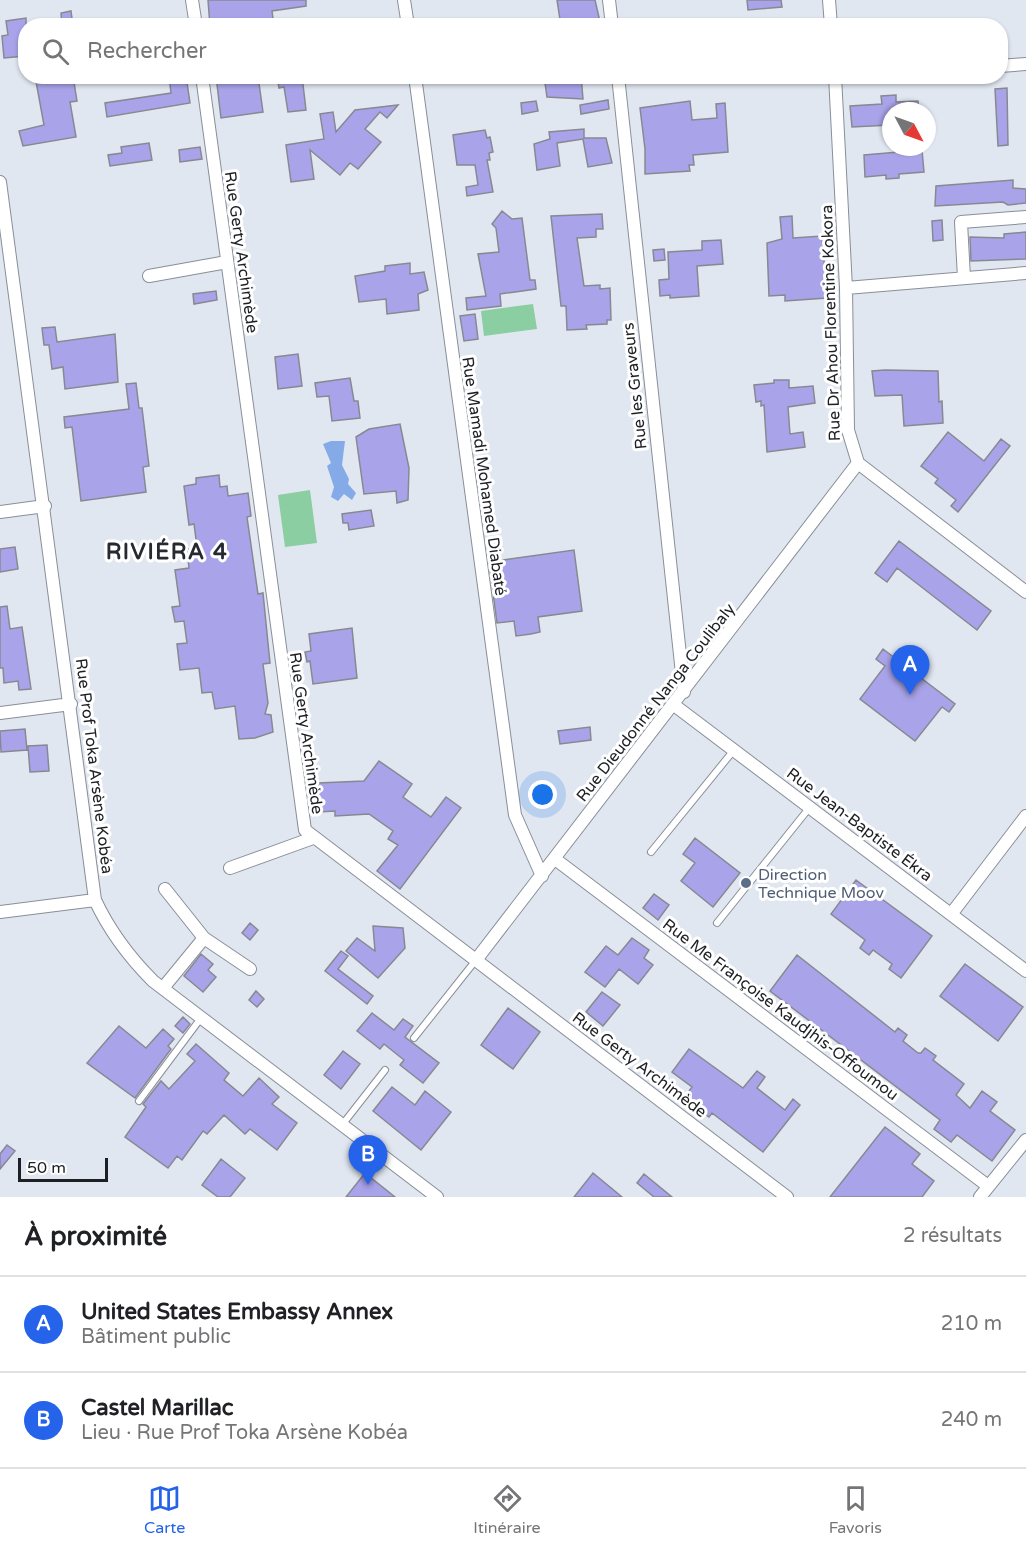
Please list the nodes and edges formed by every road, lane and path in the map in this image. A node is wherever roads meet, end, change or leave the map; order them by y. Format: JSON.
{"nodes":[{"id":1,"x":192,"y":0,"type":"edge"},
{"id":2,"x":404,"y":0,"type":"edge"},
{"id":3,"x":609,"y":0,"type":"edge"},
{"id":4,"x":829,"y":0,"type":"edge"},
{"id":5,"x":195,"y":18,"type":"edge"},
{"id":6,"x":407,"y":18,"type":"edge"},
{"id":7,"x":611,"y":18,"type":"edge"},
{"id":8,"x":830,"y":18,"type":"edge"},
{"id":9,"x":1026,"y":64,"type":"edge"},
{"id":10,"x":1008,"y":65,"type":"edge"},
{"id":11,"x":203,"y":84,"type":"edge"},
{"id":12,"x":415,"y":84,"type":"edge"},
{"id":13,"x":619,"y":84,"type":"edge"},
{"id":14,"x":835,"y":84,"type":"edge"},
{"id":15,"x":0,"y":188,"type":"edge"},
{"id":16,"x":1026,"y":218,"type":"edge"},
{"id":17,"x":227,"y":262,"type":"junction"},
{"id":18,"x":1026,"y":273,"type":"edge"},
{"id":19,"x":149,"y":276,"type":"dead end"},
{"id":20,"x":964,"y":278,"type":"junction"},
{"id":21,"x":846,"y":288,"type":"junction"},
{"id":22,"x":858,"y":463,"type":"junction"},
{"id":23,"x":45,"y":507,"type":"junction"},
{"id":24,"x":0,"y":512,"type":"edge"},
{"id":25,"x":1026,"y":592,"type":"edge"},
{"id":26,"x":684,"y":692,"type":"junction"},
{"id":27,"x":71,"y":704,"type":"junction"},
{"id":28,"x":674,"y":705,"type":"junction"},
{"id":29,"x":0,"y":713,"type":"edge"},
{"id":30,"x":734,"y":750,"type":"junction"},
{"id":31,"x":811,"y":806,"type":"junction"},
{"id":32,"x":1026,"y":816,"type":"edge"},
{"id":33,"x":313,"y":838,"type":"junction"},
{"id":34,"x":651,"y":852,"type":"dead end"},
{"id":35,"x":555,"y":859,"type":"junction"},
{"id":36,"x":230,"y":868,"type":"dead end"},
{"id":37,"x":542,"y":876,"type":"junction"},
{"id":38,"x":165,"y":889,"type":"dead end"},
{"id":39,"x":95,"y":900,"type":"junction"},
{"id":40,"x":0,"y":912,"type":"edge"},
{"id":41,"x":952,"y":914,"type":"junction"},
{"id":42,"x":717,"y":923,"type":"dead end"},
{"id":43,"x":204,"y":938,"type":"junction"},
{"id":44,"x":476,"y":960,"type":"junction"},
{"id":45,"x":250,"y":969,"type":"dead end"},
{"id":46,"x":1026,"y":970,"type":"edge"},
{"id":47,"x":163,"y":988,"type":"junction"},
{"id":48,"x":201,"y":1018,"type":"junction"},
{"id":49,"x":414,"y":1038,"type":"dead end"},
{"id":50,"x":385,"y":1070,"type":"dead end"},
{"id":51,"x":139,"y":1101,"type":"dead end"},
{"id":52,"x":342,"y":1125,"type":"junction"},
{"id":53,"x":1026,"y":1140,"type":"edge"},
{"id":54,"x":988,"y":1186,"type":"junction"},
{"id":55,"x":438,"y":1197,"type":"edge"},
{"id":56,"x":787,"y":1197,"type":"edge"},
{"id":57,"x":980,"y":1197,"type":"edge"}],
"edges":[{"from":1,"to":5,"type":"street"},
{"from":2,"to":6,"type":"street"},
{"from":3,"to":7,"type":"street"},
{"from":4,"to":8,"type":"street"},
{"from":9,"to":10,"type":"street"},
{"from":11,"to":17,"type":"street","name":"Rue Gerty Archimède"},
{"from":12,"to":37,"type":"street","name":"Rue Mamadi Mohamed Diabaté"},
{"from":13,"to":26,"type":"street","name":"Rue les Graveurs"},
{"from":14,"to":21,"type":"street","name":"Rue Dr Ahou Florentine Kokora"},
{"from":15,"to":23,"type":"street","name":"Rue Prof Toka Arsène Kobéa"},
{"from":16,"to":20,"type":"street"},
{"from":17,"to":19,"type":"street"},
{"from":17,"to":33,"type":"street","name":"Rue Gerty Archimède"},
{"from":18,"to":20,"type":"street"},
{"from":20,"to":21,"type":"street"},
{"from":21,"to":22,"type":"street","name":"Rue Dr Ahou Florentine Kokora"},
{"from":22,"to":25,"type":"street"},
{"from":22,"to":26,"type":"street","name":"Rue Dieudonné Nanga Coulibaly"},
{"from":23,"to":24,"type":"street"},
{"from":23,"to":27,"type":"street","name":"Rue Prof Toka Arsène Kobéa"},
{"from":26,"to":28,"type":"street","name":"Rue Dieudonné Nanga Coulibaly"},
{"from":27,"to":29,"type":"street"},
{"from":27,"to":39,"type":"street","name":"Rue Prof Toka Arsène Kobéa"},
{"from":28,"to":30,"type":"street","name":"Rue Jean-Baptiste Ékra"},
{"from":28,"to":35,"type":"street","name":"Rue Dieudonné Nanga Coulibaly"},
{"from":30,"to":31,"type":"street","name":"Rue Jean-Baptiste Ékra"},
{"from":30,"to":34,"type":"lane"},
{"from":31,"to":41,"type":"street","name":"Rue Jean-Baptiste Ékra"},
{"from":31,"to":42,"type":"lane"},
{"from":32,"to":41,"type":"street"},
{"from":33,"to":36,"type":"street"},
{"from":33,"to":44,"type":"street","name":"Rue Gerty Archimède"},
{"from":35,"to":37,"type":"street","name":"Rue Dieudonné Nanga Coulibaly"},
{"from":35,"to":54,"type":"street","name":"Rue Me Françoise Kaudjhis-Offoumou"},
{"from":37,"to":44,"type":"street","name":"Rue Dieudonné Nanga Coulibaly"},
{"from":38,"to":43,"type":"street"},
{"from":39,"to":40,"type":"street"},
{"from":39,"to":47,"type":"street","name":"Rue Prof Toka Arsène Kobéa"},
{"from":41,"to":46,"type":"street","name":"Rue Jean-Baptiste Ékra"},
{"from":43,"to":45,"type":"street"},
{"from":43,"to":47,"type":"street"},
{"from":44,"to":49,"type":"lane"},
{"from":44,"to":56,"type":"street","name":"Rue Gerty Archimède"},
{"from":47,"to":48,"type":"street","name":"Rue Prof Toka Arsène Kobéa"},
{"from":48,"to":51,"type":"lane"},
{"from":48,"to":52,"type":"street","name":"Rue Prof Toka Arsène Kobéa"},
{"from":50,"to":52,"type":"lane"},
{"from":52,"to":55,"type":"street","name":"Rue Prof Toka Arsène Kobéa"},
{"from":53,"to":54,"type":"street"},
{"from":54,"to":57,"type":"street"}]}
